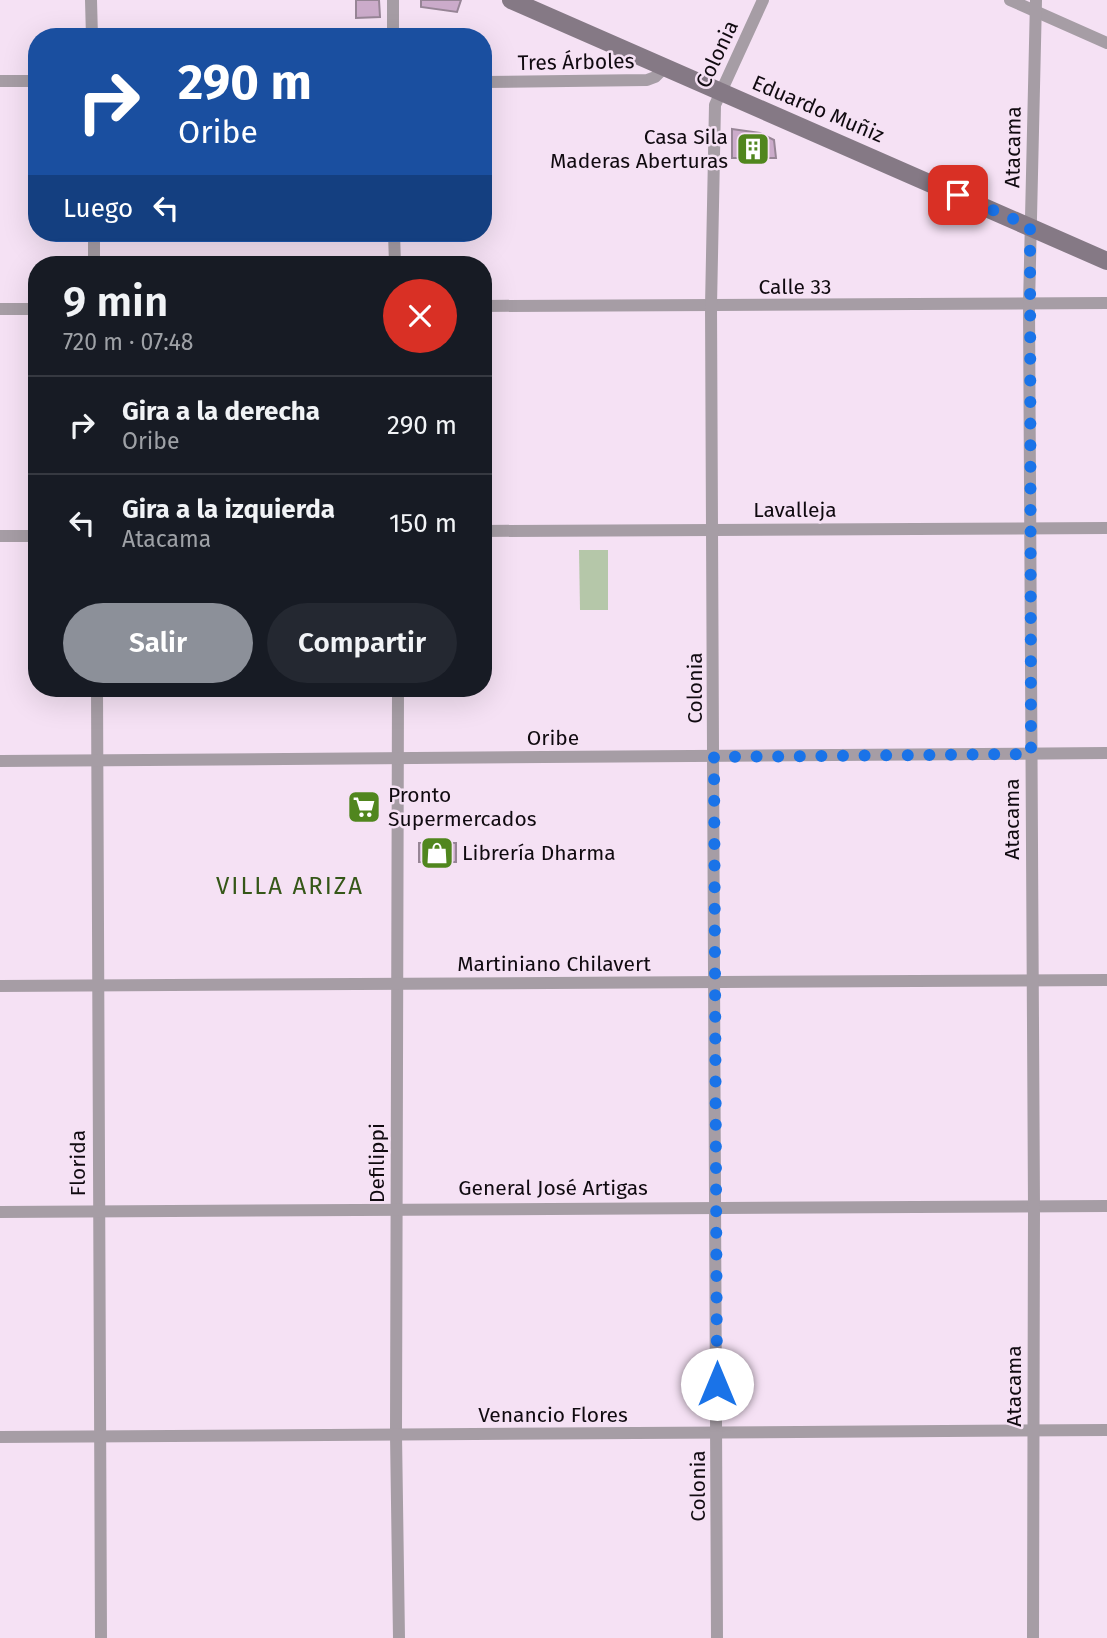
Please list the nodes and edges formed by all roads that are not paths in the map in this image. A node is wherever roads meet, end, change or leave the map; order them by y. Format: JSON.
{"nodes":[{"id":1,"x":91,"y":0,"type":"edge"},
{"id":2,"x":393,"y":0,"type":"edge"},
{"id":3,"x":511,"y":0,"type":"edge"},
{"id":4,"x":763,"y":0,"type":"edge"},
{"id":5,"x":1010,"y":0,"type":"edge"},
{"id":6,"x":1036,"y":5,"type":"edge"},
{"id":7,"x":92,"y":28,"type":"edge"},
{"id":8,"x":393,"y":28,"type":"edge"},
{"id":9,"x":1107,"y":43,"type":"edge"},
{"id":10,"x":665,"y":67,"type":"junction"},
{"id":11,"x":0,"y":81,"type":"edge"},
{"id":12,"x":28,"y":81,"type":"edge"},
{"id":13,"x":492,"y":82,"type":"edge"},
{"id":14,"x":719,"y":91,"type":"junction"},
{"id":15,"x":1030,"y":226,"type":"junction"},
{"id":16,"x":1107,"y":261,"type":"edge"},
{"id":17,"x":1107,"y":303,"type":"edge"},
{"id":18,"x":1029,"y":305,"type":"junction"},
{"id":19,"x":492,"y":306,"type":"edge"},
{"id":20,"x":711,"y":306,"type":"junction"},
{"id":21,"x":0,"y":309,"type":"edge"},
{"id":22,"x":28,"y":309,"type":"edge"},
{"id":23,"x":1031,"y":528,"type":"junction"},
{"id":24,"x":1107,"y":528,"type":"edge"},
{"id":25,"x":713,"y":530,"type":"junction"},
{"id":26,"x":492,"y":531,"type":"edge"},
{"id":27,"x":0,"y":536,"type":"edge"},
{"id":28,"x":28,"y":536,"type":"edge"},
{"id":29,"x":97,"y":697,"type":"edge"},
{"id":30,"x":398,"y":697,"type":"edge"},
{"id":31,"x":1107,"y":753,"type":"edge"},
{"id":32,"x":1031,"y":754,"type":"junction"},
{"id":33,"x":714,"y":757,"type":"junction"},
{"id":34,"x":398,"y":758,"type":"junction"},
{"id":35,"x":97,"y":760,"type":"junction"},
{"id":36,"x":0,"y":761,"type":"edge"},
{"id":37,"x":1107,"y":980,"type":"edge"},
{"id":38,"x":1033,"y":981,"type":"junction"},
{"id":39,"x":398,"y":984,"type":"junction"},
{"id":40,"x":715,"y":984,"type":"junction"},
{"id":41,"x":0,"y":986,"type":"edge"},
{"id":42,"x":98,"y":986,"type":"junction"},
{"id":43,"x":1034,"y":1206,"type":"junction"},
{"id":44,"x":1107,"y":1206,"type":"edge"},
{"id":45,"x":396,"y":1208,"type":"junction"},
{"id":46,"x":717,"y":1208,"type":"junction"},
{"id":47,"x":0,"y":1212,"type":"edge"},
{"id":48,"x":97,"y":1212,"type":"junction"},
{"id":49,"x":1107,"y":1430,"type":"edge"},
{"id":50,"x":1034,"y":1431,"type":"junction"},
{"id":51,"x":717,"y":1434,"type":"junction"},
{"id":52,"x":396,"y":1435,"type":"junction"},
{"id":53,"x":0,"y":1437,"type":"edge"},
{"id":54,"x":99,"y":1437,"type":"junction"},
{"id":55,"x":101,"y":1638,"type":"edge"},
{"id":56,"x":399,"y":1638,"type":"edge"},
{"id":57,"x":717,"y":1638,"type":"edge"},
{"id":58,"x":1033,"y":1638,"type":"edge"}],
"edges":[{"from":1,"to":7,"type":"street"},
{"from":2,"to":8,"type":"street"},
{"from":3,"to":10,"type":"street","name":"Eduardo Muñiz"},
{"from":4,"to":14,"type":"street","name":"Colonia"},
{"from":5,"to":6,"type":"street"},
{"from":6,"to":9,"type":"street"},
{"from":6,"to":15,"type":"street","name":"Atacama"},
{"from":10,"to":13,"type":"street","name":"Tres Árboles"},
{"from":10,"to":14,"type":"street","name":"Eduardo Muñiz"},
{"from":11,"to":12,"type":"street"},
{"from":14,"to":15,"type":"street","name":"Eduardo Muñiz"},
{"from":14,"to":20,"type":"street","name":"Colonia"},
{"from":15,"to":16,"type":"street","name":"Eduardo Muñiz"},
{"from":15,"to":18,"type":"street","name":"Atacama"},
{"from":17,"to":18,"type":"street","name":"Calle 33"},
{"from":18,"to":20,"type":"street","name":"Calle 33"},
{"from":18,"to":23,"type":"street","name":"Atacama"},
{"from":19,"to":20,"type":"street","name":"Calle 33"},
{"from":20,"to":25,"type":"street","name":"Colonia"},
{"from":21,"to":22,"type":"street"},
{"from":23,"to":24,"type":"street","name":"Lavalleja"},
{"from":23,"to":25,"type":"street","name":"Lavalleja"},
{"from":23,"to":32,"type":"street","name":"Atacama"},
{"from":25,"to":26,"type":"street","name":"Lavalleja"},
{"from":25,"to":33,"type":"street","name":"Colonia"},
{"from":27,"to":28,"type":"street"},
{"from":29,"to":35,"type":"street","name":"Florida"},
{"from":30,"to":34,"type":"street","name":"Defilippi"},
{"from":31,"to":32,"type":"street","name":"Oribe"},
{"from":32,"to":33,"type":"street","name":"Oribe"},
{"from":32,"to":38,"type":"street","name":"Atacama"},
{"from":33,"to":34,"type":"street","name":"Oribe"},
{"from":33,"to":40,"type":"street","name":"Colonia"},
{"from":34,"to":35,"type":"street","name":"Oribe"},
{"from":34,"to":39,"type":"street","name":"Defilippi"},
{"from":35,"to":36,"type":"street","name":"Oribe"},
{"from":35,"to":42,"type":"street","name":"Florida"},
{"from":37,"to":38,"type":"street","name":"Martiniano Chilavert"},
{"from":38,"to":40,"type":"street","name":"Martiniano Chilavert"},
{"from":38,"to":43,"type":"street","name":"Atacama"},
{"from":39,"to":40,"type":"street","name":"Martiniano Chilavert"},
{"from":39,"to":42,"type":"street","name":"Martiniano Chilavert"},
{"from":39,"to":45,"type":"street","name":"Defilippi"},
{"from":40,"to":46,"type":"street","name":"Colonia"},
{"from":41,"to":42,"type":"street","name":"Martiniano Chilavert"},
{"from":42,"to":48,"type":"street","name":"Florida"},
{"from":43,"to":44,"type":"street","name":"General José Artigas"},
{"from":43,"to":46,"type":"street","name":"General José Artigas"},
{"from":43,"to":50,"type":"street","name":"Atacama"},
{"from":45,"to":46,"type":"street","name":"General José Artigas"},
{"from":45,"to":48,"type":"street","name":"General José Artigas"},
{"from":45,"to":52,"type":"street","name":"Defilippi"},
{"from":46,"to":51,"type":"street","name":"Colonia"},
{"from":47,"to":48,"type":"street","name":"General José Artigas"},
{"from":48,"to":54,"type":"street","name":"Florida"},
{"from":49,"to":50,"type":"street","name":"Venancio Flores"},
{"from":50,"to":51,"type":"street","name":"Venancio Flores"},
{"from":50,"to":58,"type":"street","name":"Atacama"},
{"from":51,"to":52,"type":"street","name":"Venancio Flores"},
{"from":51,"to":57,"type":"street","name":"Colonia"},
{"from":52,"to":54,"type":"street","name":"Venancio Flores"},
{"from":52,"to":56,"type":"street","name":"Defilippi"},
{"from":53,"to":54,"type":"street","name":"Venancio Flores"},
{"from":54,"to":55,"type":"street","name":"Florida"}]}
